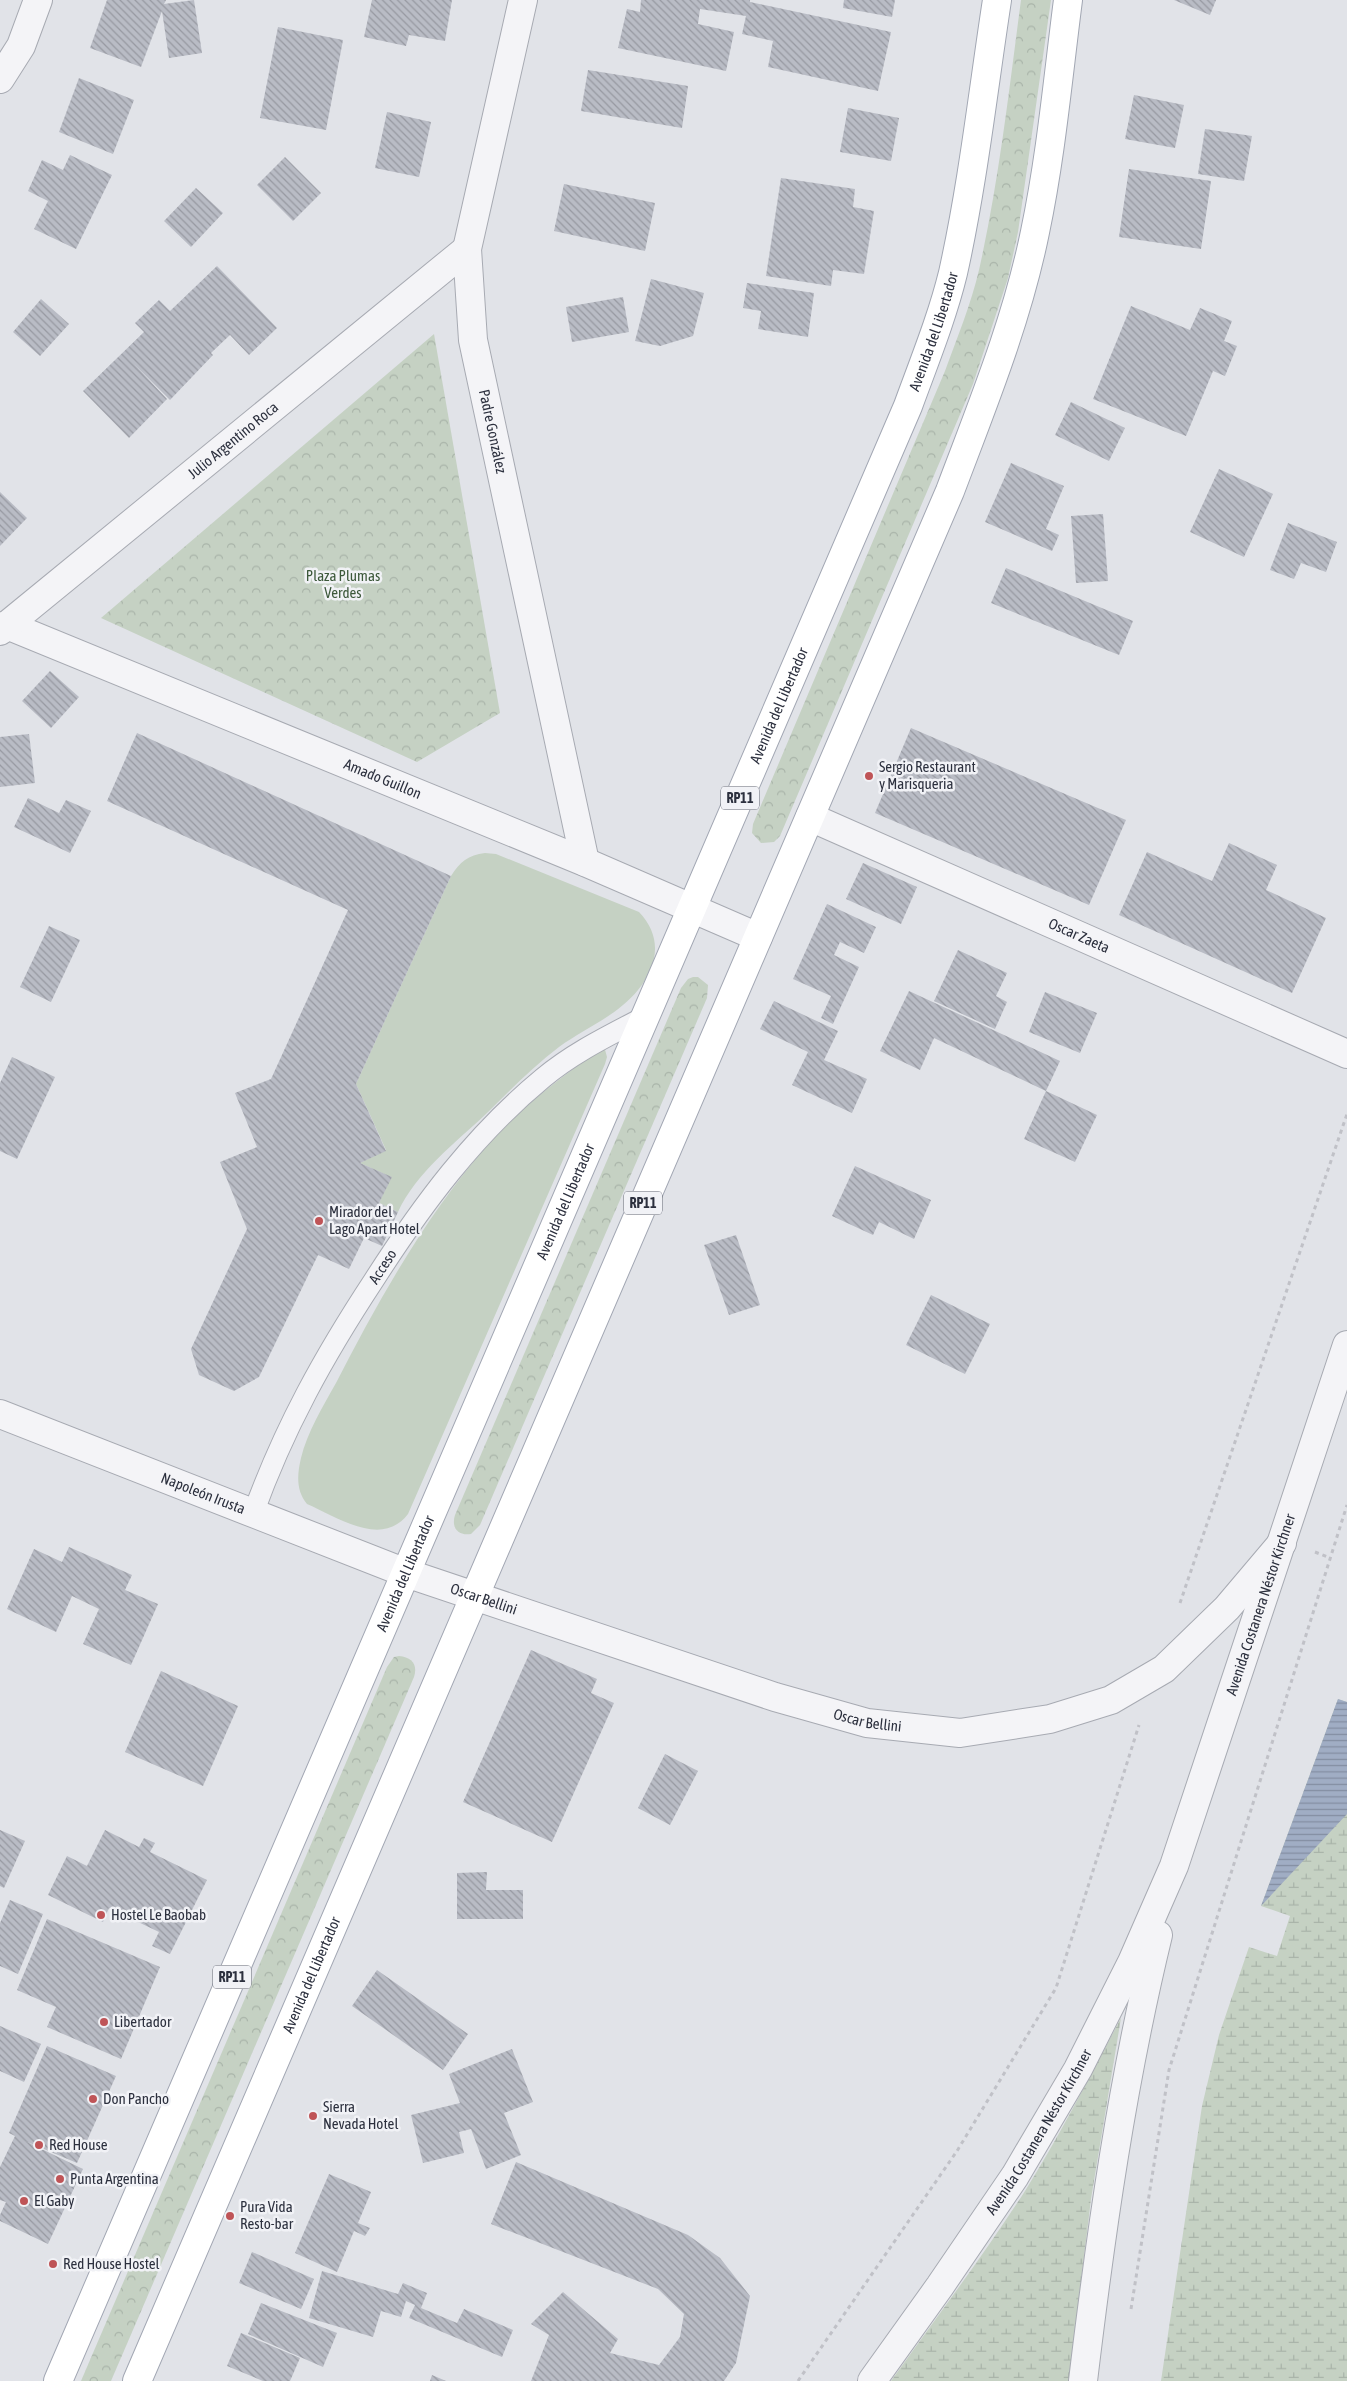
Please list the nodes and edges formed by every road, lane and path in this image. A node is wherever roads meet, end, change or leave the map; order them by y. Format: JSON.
{"nodes":[{"id":1,"x":38,"y":0,"type":"edge"},
{"id":2,"x":523,"y":0,"type":"edge"},
{"id":3,"x":996,"y":0,"type":"edge"},
{"id":4,"x":1068,"y":0,"type":"edge"},
{"id":5,"x":0,"y":79,"type":"edge"},
{"id":6,"x":467,"y":249,"type":"junction"},
{"id":7,"x":4,"y":628,"type":"edge"},
{"id":8,"x":810,"y":817,"type":"junction"},
{"id":9,"x":585,"y":862,"type":"junction"},
{"id":10,"x":693,"y":908,"type":"junction"},
{"id":11,"x":758,"y":937,"type":"junction"},
{"id":12,"x":646,"y":1016,"type":"junction"},
{"id":13,"x":1347,"y":1054,"type":"edge"},
{"id":14,"x":1347,"y":1114,"type":"edge"},
{"id":15,"x":1347,"y":1345,"type":"edge"},
{"id":16,"x":0,"y":1414,"type":"edge"},
{"id":17,"x":1347,"y":1505,"type":"edge"},
{"id":18,"x":253,"y":1514,"type":"junction"},
{"id":19,"x":1284,"y":1540,"type":"junction"},
{"id":20,"x":406,"y":1573,"type":"junction"},
{"id":21,"x":474,"y":1597,"type":"junction"},
{"id":22,"x":1178,"y":1609,"type":"dead end"},
{"id":23,"x":1155,"y":1675,"type":"junction"},
{"id":24,"x":1174,"y":1866,"type":"junction"},
{"id":25,"x":1130,"y":2313,"type":"dead end"},
{"id":26,"x":58,"y":2381,"type":"edge"},
{"id":27,"x":136,"y":2381,"type":"edge"},
{"id":28,"x":798,"y":2381,"type":"edge"},
{"id":29,"x":872,"y":2381,"type":"edge"},
{"id":30,"x":1083,"y":2381,"type":"edge"}],
"edges":[{"from":1,"to":5,"type":"street"},
{"from":2,"to":6,"type":"street","name":"Padre González"},
{"from":3,"to":10,"type":"main road","name":"Avenida del Libertador","number":"RP11"},
{"from":4,"to":8,"type":"main road","name":"Avenida del Libertador","number":"RP11"},
{"from":6,"to":7,"type":"street","name":"Julio Argentino Roca"},
{"from":6,"to":9,"type":"street","name":"Padre González"},
{"from":7,"to":9,"type":"street","name":"Amado Guillon"},
{"from":8,"to":11,"type":"main road","name":"Avenida del Libertador","number":"RP11"},
{"from":8,"to":13,"type":"street","name":"Oscar Zaeta"},
{"from":9,"to":10,"type":"street","name":"Amado Guillon"},
{"from":10,"to":11,"type":"street","name":"Amado Guillon"},
{"from":10,"to":12,"type":"main road","name":"Avenida del Libertador","number":"RP11"},
{"from":11,"to":21,"type":"main road","name":"Avenida del Libertador","number":"RP11"},
{"from":12,"to":18,"type":"lane","name":"Acceso"},
{"from":12,"to":20,"type":"main road","name":"Avenida del Libertador","number":"RP11"},
{"from":14,"to":22,"type":"path"},
{"from":15,"to":19,"type":"street","name":"Avenida Costanera Néstor Kirchner"},
{"from":16,"to":18,"type":"street","name":"Napoleón Irusta"},
{"from":17,"to":25,"type":"path"},
{"from":18,"to":20,"type":"street","name":"Napoleón Irusta"},
{"from":19,"to":23,"type":"street","name":"Oscar Bellini"},
{"from":19,"to":24,"type":"street","name":"Avenida Costanera Néstor Kirchner"},
{"from":20,"to":21,"type":"street","name":"Oscar Bellini"},
{"from":20,"to":26,"type":"main road","name":"Avenida del Libertador","number":"RP11"},
{"from":21,"to":23,"type":"street","name":"Oscar Bellini"},
{"from":21,"to":27,"type":"main road","name":"Avenida del Libertador","number":"RP11"},
{"from":23,"to":28,"type":"path"},
{"from":24,"to":29,"type":"street","name":"Avenida Costanera Néstor Kirchner"},
{"from":24,"to":30,"type":"street","name":"Avenida Costanera Néstor Kirchner"}]}
